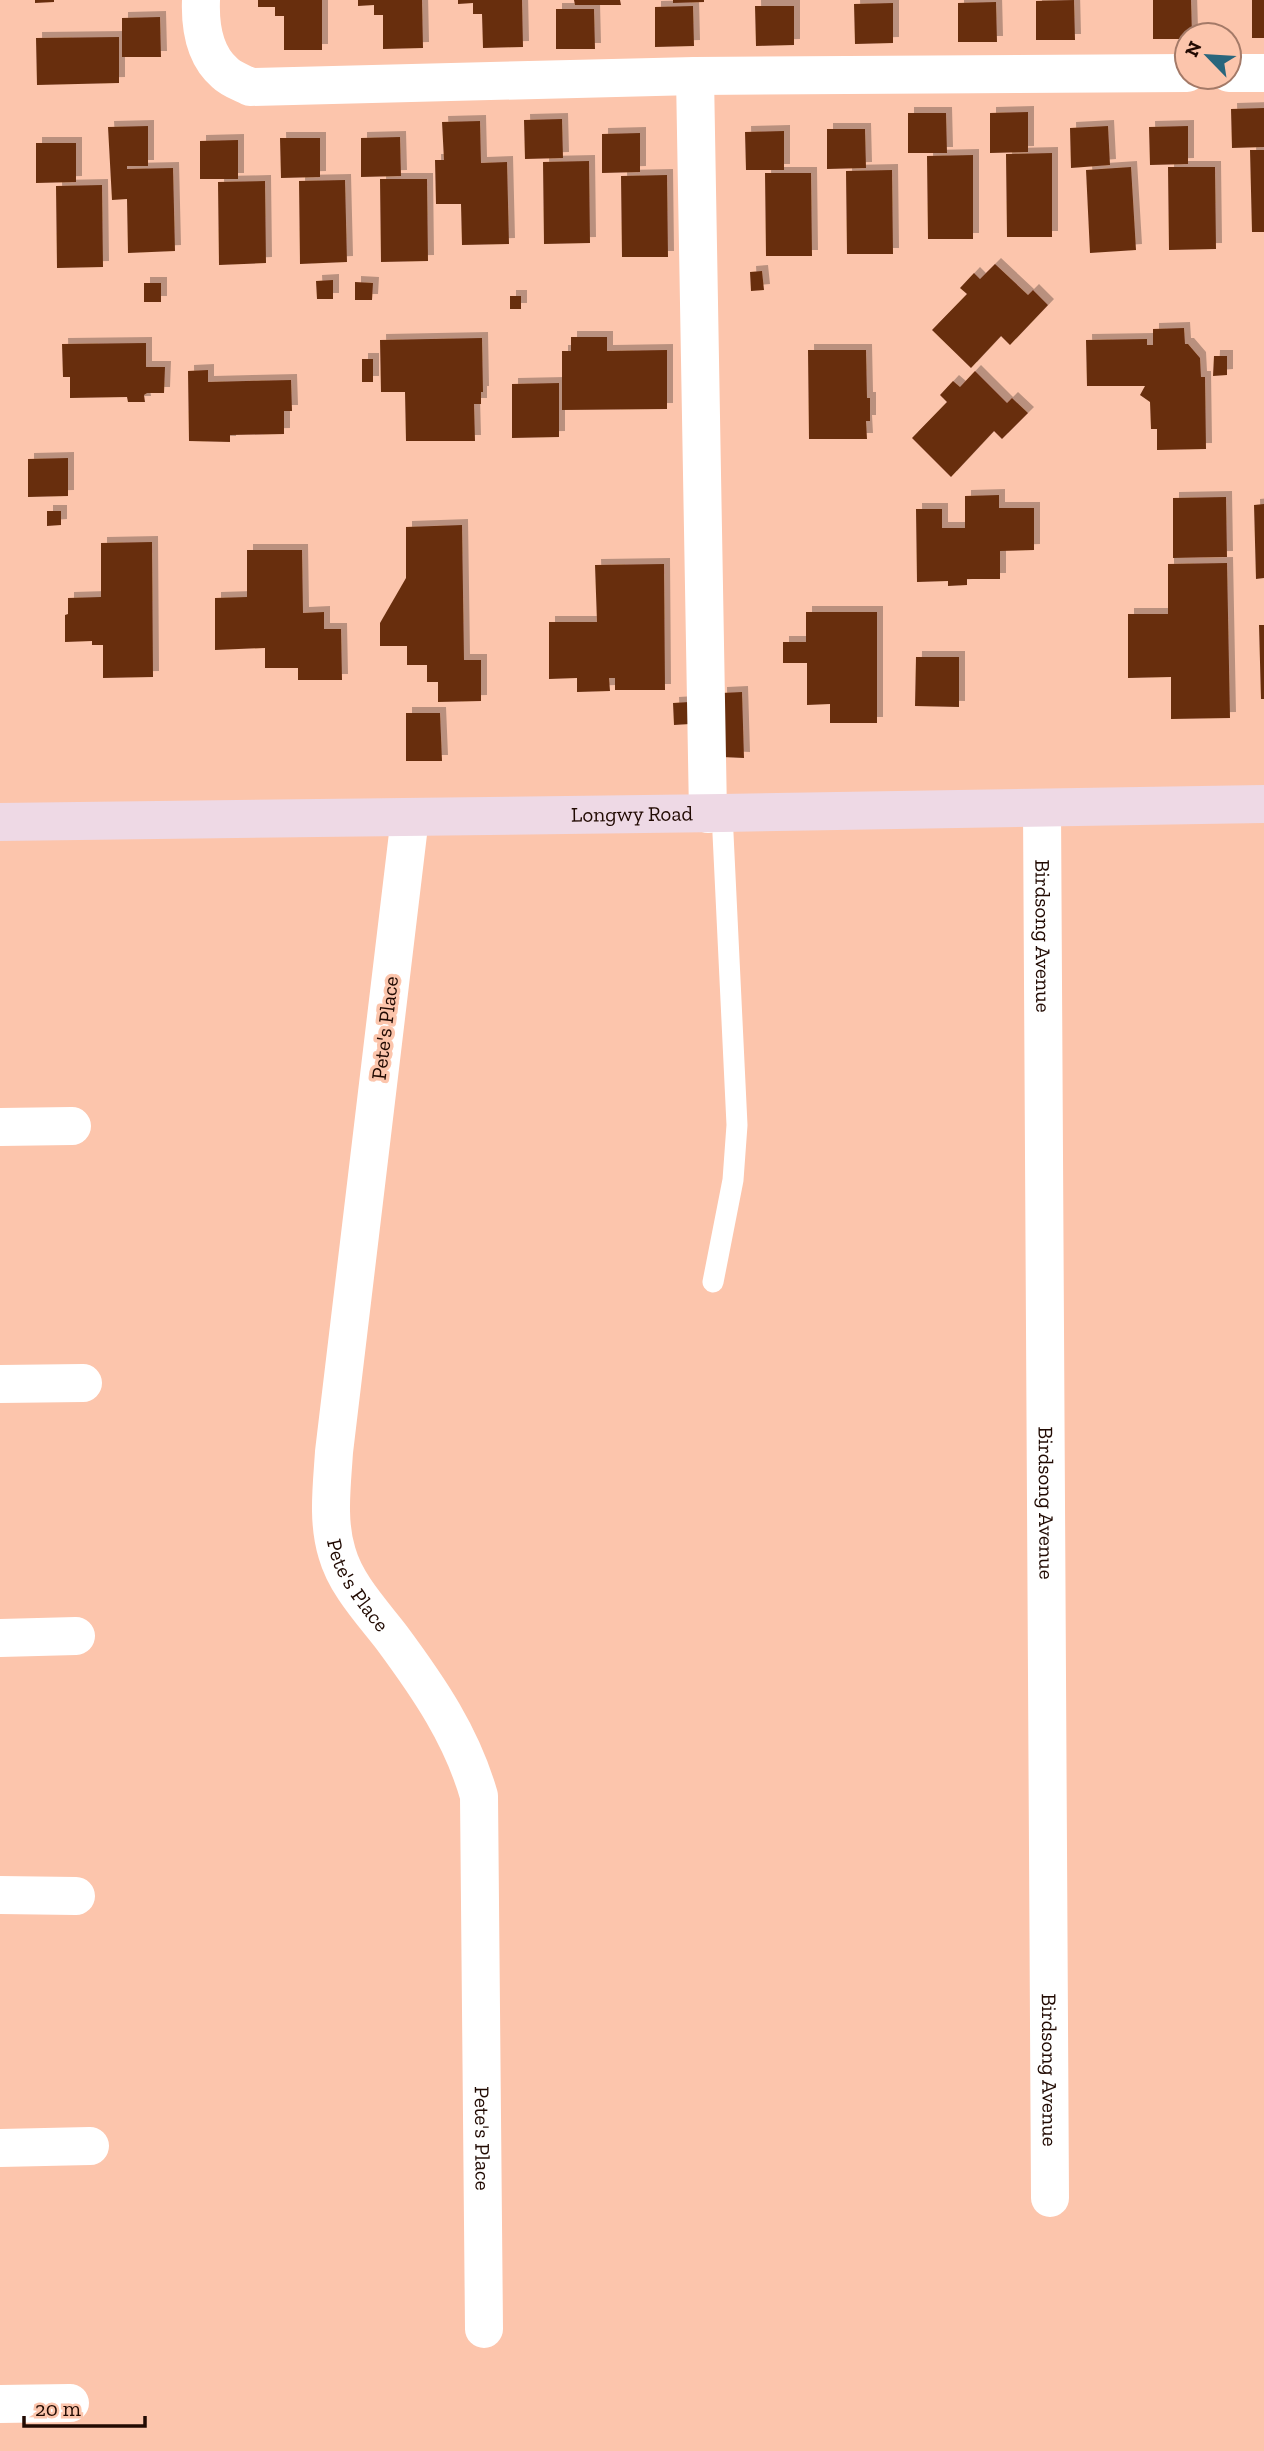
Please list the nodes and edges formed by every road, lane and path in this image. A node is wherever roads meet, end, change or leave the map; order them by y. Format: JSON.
{"nodes":[{"id":1,"x":201,"y":0,"type":"edge"},
{"id":2,"x":1173,"y":73,"type":"edge"},
{"id":3,"x":1243,"y":73,"type":"edge"},
{"id":4,"x":1264,"y":73,"type":"edge"},
{"id":5,"x":695,"y":76,"type":"junction"},
{"id":6,"x":1264,"y":804,"type":"edge"},
{"id":7,"x":1042,"y":808,"type":"junction"},
{"id":8,"x":715,"y":813,"type":"junction"},
{"id":9,"x":410,"y":817,"type":"junction"},
{"id":10,"x":0,"y":822,"type":"edge"},
{"id":11,"x":72,"y":1126,"type":"dead end"},
{"id":12,"x":0,"y":1127,"type":"edge"},
{"id":13,"x":713,"y":1282,"type":"dead end"},
{"id":14,"x":83,"y":1382,"type":"dead end"},
{"id":15,"x":0,"y":1384,"type":"edge"},
{"id":16,"x":76,"y":1636,"type":"dead end"},
{"id":17,"x":0,"y":1638,"type":"edge"},
{"id":18,"x":0,"y":1895,"type":"edge"},
{"id":19,"x":76,"y":1896,"type":"dead end"},
{"id":20,"x":90,"y":2146,"type":"dead end"},
{"id":21,"x":0,"y":2148,"type":"edge"},
{"id":22,"x":1050,"y":2198,"type":"dead end"},
{"id":23,"x":484,"y":2329,"type":"dead end"},
{"id":24,"x":70,"y":2403,"type":"dead end"},
{"id":25,"x":0,"y":2404,"type":"edge"}],
"edges":[{"from":1,"to":5,"type":"street"},
{"from":2,"to":5,"type":"street"},
{"from":3,"to":4,"type":"street"},
{"from":5,"to":8,"type":"street"},
{"from":6,"to":7,"type":"street","name":"Longwy Road"},
{"from":7,"to":8,"type":"street","name":"Longwy Road"},
{"from":7,"to":22,"type":"street","name":"Birdsong Avenue"},
{"from":8,"to":9,"type":"street","name":"Longwy Road"},
{"from":8,"to":13,"type":"lane"},
{"from":9,"to":10,"type":"street","name":"Longwy Road"},
{"from":9,"to":23,"type":"street","name":"Pete's Place"},
{"from":11,"to":12,"type":"street"},
{"from":14,"to":15,"type":"street"},
{"from":16,"to":17,"type":"street"},
{"from":18,"to":19,"type":"street"},
{"from":20,"to":21,"type":"street"},
{"from":24,"to":25,"type":"street"}]}
